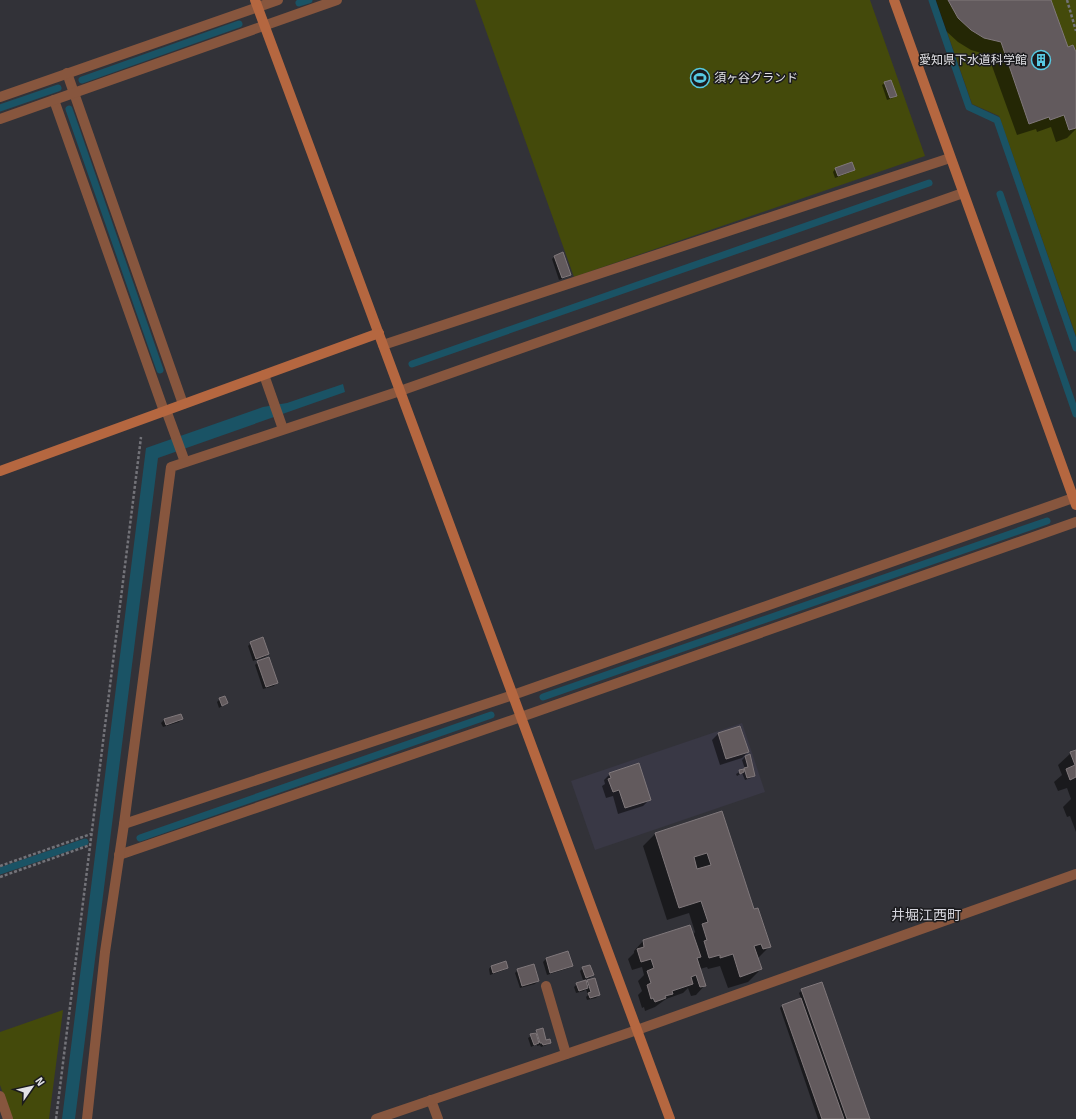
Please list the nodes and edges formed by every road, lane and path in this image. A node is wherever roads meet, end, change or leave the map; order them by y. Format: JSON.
{"nodes":[{"id":1,"x":278,"y":0,"type":"edge"},
{"id":2,"x":337,"y":0,"type":"edge"},
{"id":3,"x":894,"y":0,"type":"edge"},
{"id":4,"x":1067,"y":0,"type":"edge"},
{"id":5,"x":256,"y":3,"type":"edge"},
{"id":6,"x":265,"y":26,"type":"junction"},
{"id":7,"x":1076,"y":30,"type":"edge"},
{"id":8,"x":68,"y":73,"type":"junction"},
{"id":9,"x":74,"y":92,"type":"junction"},
{"id":10,"x":0,"y":97,"type":"edge"},
{"id":11,"x":54,"y":100,"type":"junction"},
{"id":12,"x":0,"y":119,"type":"edge"},
{"id":13,"x":950,"y":158,"type":"junction"},
{"id":14,"x":963,"y":193,"type":"junction"},
{"id":15,"x":378,"y":333,"type":"junction"},
{"id":16,"x":383,"y":346,"type":"junction"},
{"id":17,"x":264,"y":375,"type":"junction"},
{"id":18,"x":400,"y":391,"type":"junction"},
{"id":19,"x":183,"y":404,"type":"junction"},
{"id":20,"x":165,"y":411,"type":"junction"},
{"id":21,"x":144,"y":419,"type":"junction"},
{"id":22,"x":283,"y":429,"type":"junction"},
{"id":23,"x":185,"y":462,"type":"junction"},
{"id":24,"x":0,"y":471,"type":"edge"},
{"id":25,"x":1075,"y":500,"type":"edge"},
{"id":26,"x":1076,"y":522,"type":"edge"},
{"id":27,"x":513,"y":695,"type":"junction"},
{"id":28,"x":521,"y":717,"type":"junction"},
{"id":29,"x":124,"y":824,"type":"junction"},
{"id":30,"x":91,"y":834,"type":"junction"},
{"id":31,"x":90,"y":845,"type":"junction"},
{"id":32,"x":119,"y":855,"type":"junction"},
{"id":33,"x":0,"y":866,"type":"edge"},
{"id":34,"x":1076,"y":874,"type":"edge"},
{"id":35,"x":0,"y":877,"type":"edge"},
{"id":36,"x":546,"y":986,"type":"dead end"},
{"id":37,"x":637,"y":1030,"type":"junction"},
{"id":38,"x":566,"y":1054,"type":"junction"},
{"id":39,"x":0,"y":1096,"type":"edge"},
{"id":40,"x":431,"y":1100,"type":"junction"},
{"id":41,"x":8,"y":1119,"type":"edge"},
{"id":42,"x":56,"y":1119,"type":"edge"},
{"id":43,"x":87,"y":1119,"type":"edge"},
{"id":44,"x":376,"y":1119,"type":"edge"},
{"id":45,"x":438,"y":1119,"type":"edge"},
{"id":46,"x":670,"y":1119,"type":"edge"}],
"edges":[{"from":1,"to":5,"type":"street"},
{"from":2,"to":6,"type":"street"},
{"from":3,"to":13,"type":"street"},
{"from":4,"to":7,"type":"path"},
{"from":5,"to":6,"type":"street"},
{"from":5,"to":8,"type":"street"},
{"from":6,"to":9,"type":"street"},
{"from":6,"to":15,"type":"street"},
{"from":8,"to":9,"type":"street"},
{"from":8,"to":10,"type":"street"},
{"from":9,"to":11,"type":"street"},
{"from":9,"to":19,"type":"street"},
{"from":11,"to":12,"type":"street"},
{"from":11,"to":20,"type":"street"},
{"from":13,"to":14,"type":"street"},
{"from":13,"to":16,"type":"street"},
{"from":14,"to":18,"type":"street"},
{"from":14,"to":25,"type":"street"},
{"from":15,"to":16,"type":"street"},
{"from":15,"to":17,"type":"street"},
{"from":16,"to":18,"type":"street"},
{"from":17,"to":19,"type":"street"},
{"from":17,"to":22,"type":"street"},
{"from":18,"to":22,"type":"street"},
{"from":18,"to":27,"type":"street"},
{"from":19,"to":20,"type":"street"},
{"from":20,"to":21,"type":"street"},
{"from":20,"to":23,"type":"street"},
{"from":21,"to":24,"type":"street"},
{"from":21,"to":30,"type":"path"},
{"from":22,"to":23,"type":"street"},
{"from":23,"to":29,"type":"street"},
{"from":25,"to":27,"type":"street"},
{"from":26,"to":28,"type":"street"},
{"from":27,"to":28,"type":"street"},
{"from":27,"to":29,"type":"street"},
{"from":28,"to":32,"type":"street"},
{"from":28,"to":37,"type":"street"},
{"from":29,"to":32,"type":"street"},
{"from":30,"to":31,"type":"path"},
{"from":30,"to":33,"type":"path"},
{"from":31,"to":35,"type":"path"},
{"from":31,"to":42,"type":"path"},
{"from":32,"to":43,"type":"street"},
{"from":34,"to":37,"type":"street"},
{"from":36,"to":38,"type":"street"},
{"from":37,"to":38,"type":"street"},
{"from":37,"to":46,"type":"street"},
{"from":38,"to":40,"type":"street"},
{"from":39,"to":41,"type":"street"},
{"from":40,"to":44,"type":"street"},
{"from":40,"to":45,"type":"street"}]}
